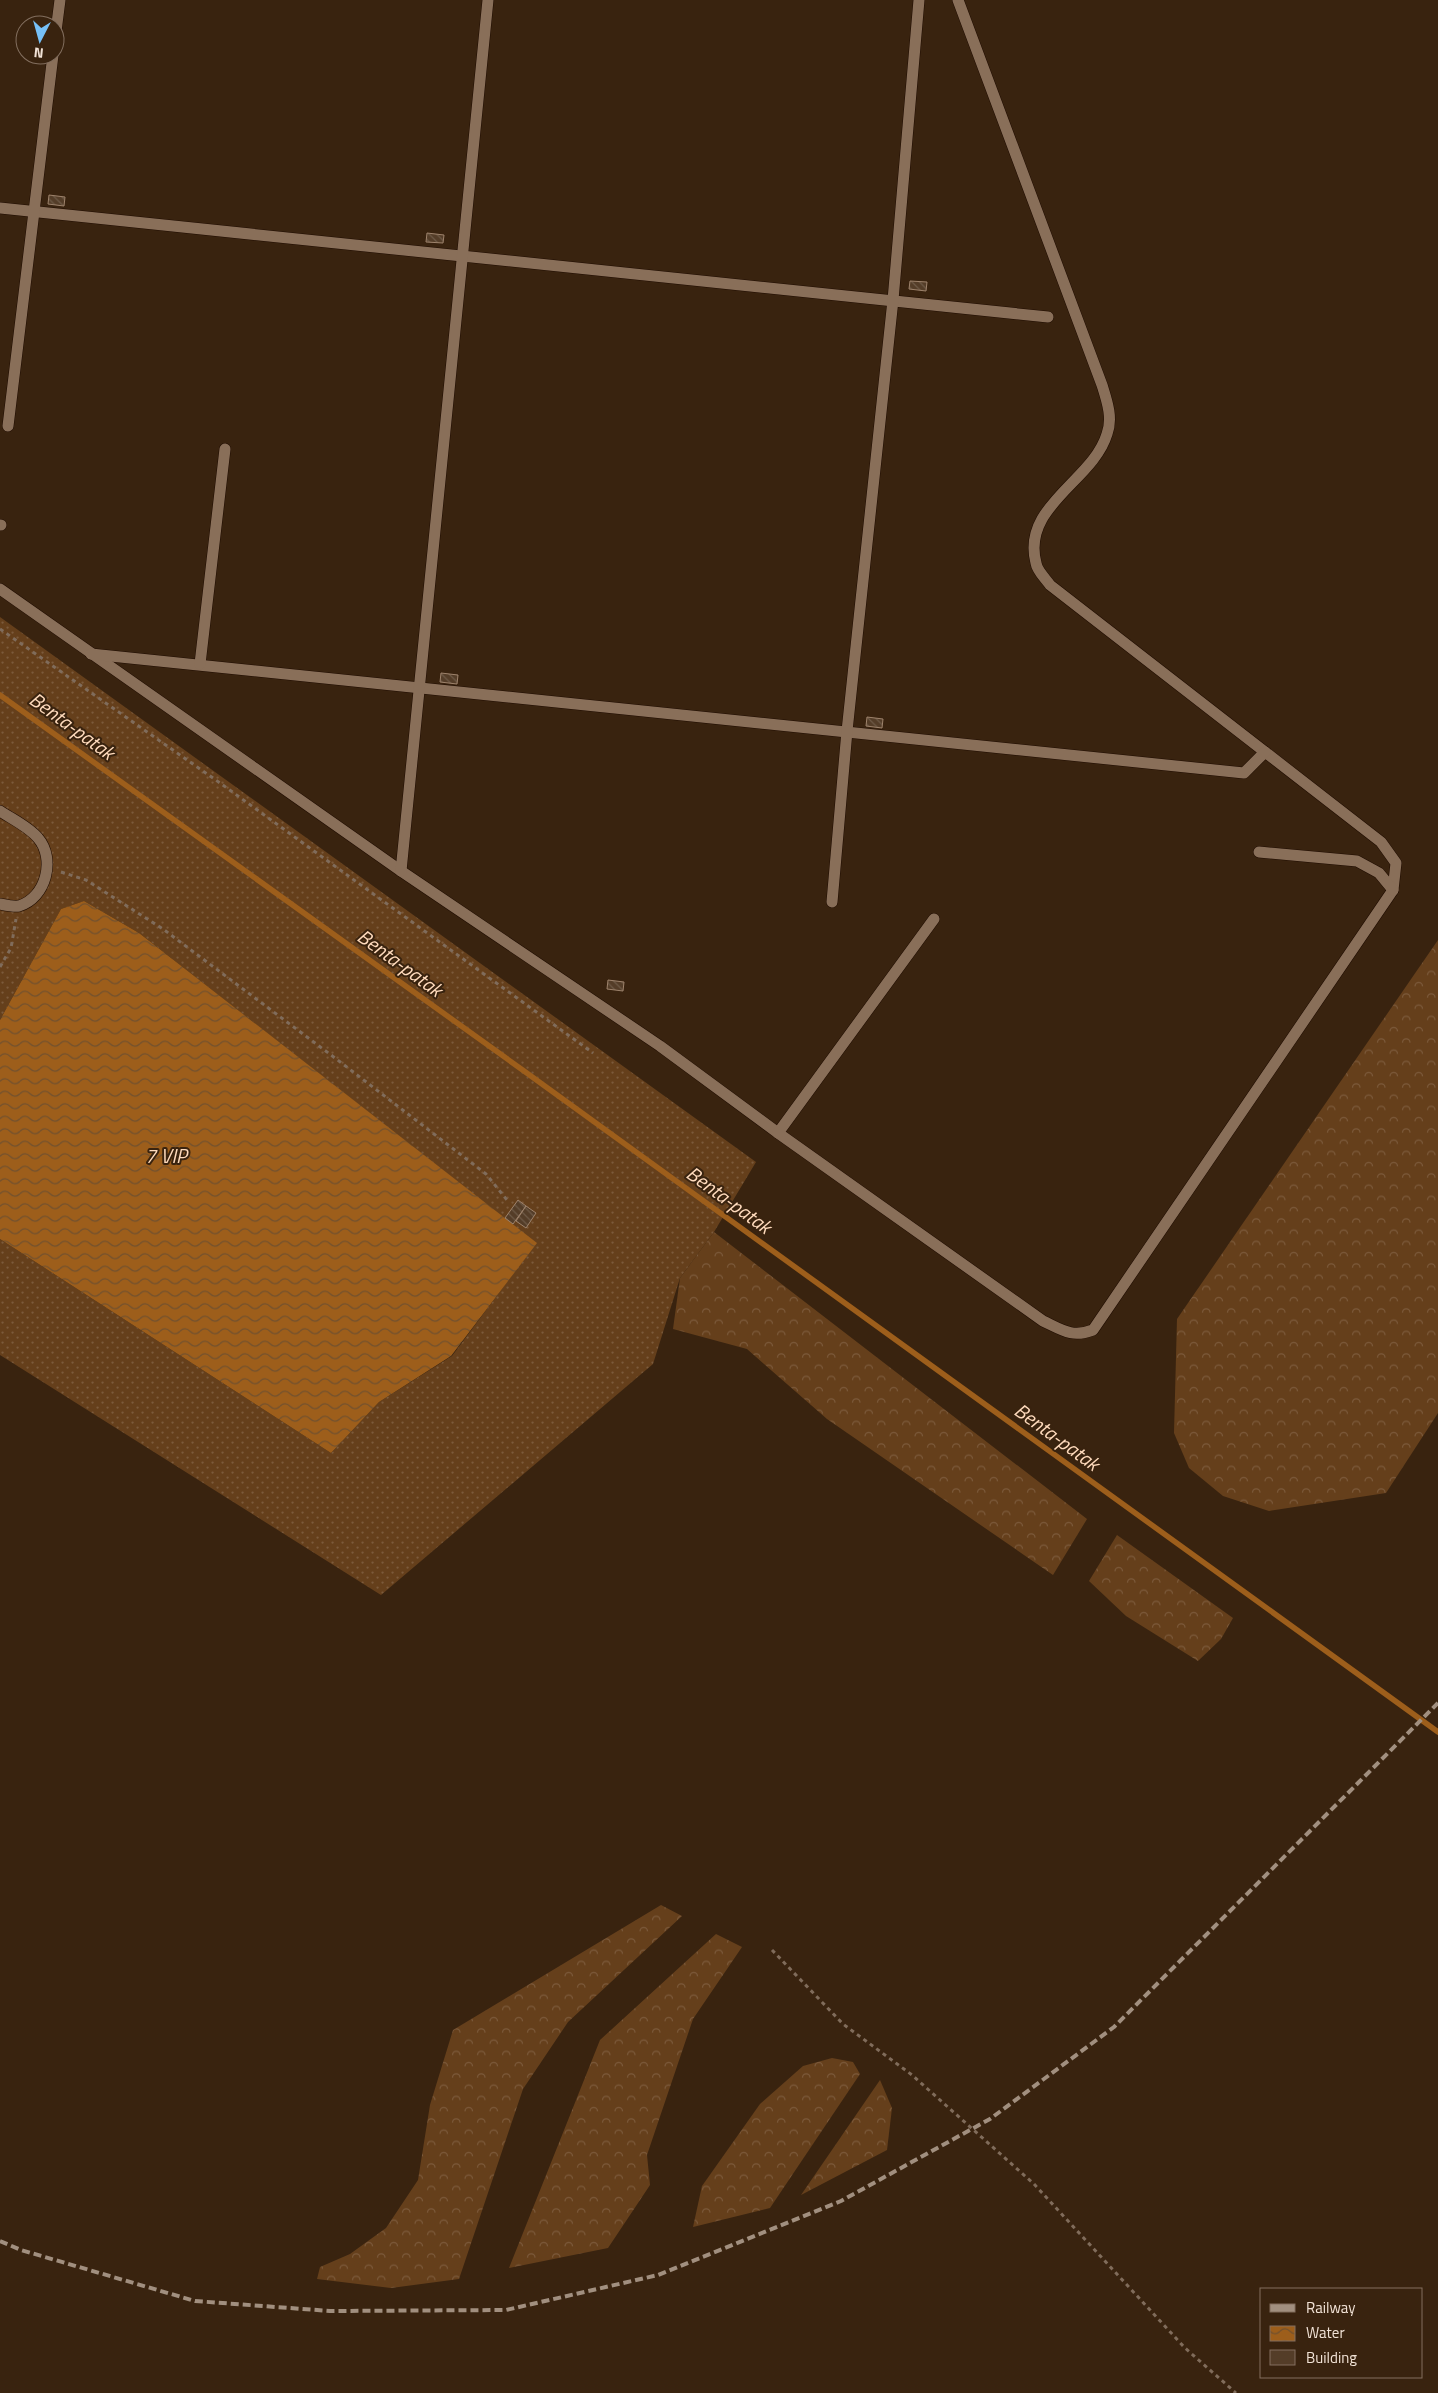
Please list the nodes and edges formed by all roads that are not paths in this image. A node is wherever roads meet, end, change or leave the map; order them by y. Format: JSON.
{"nodes":[{"id":1,"x":60,"y":0,"type":"edge"},
{"id":2,"x":488,"y":0,"type":"edge"},
{"id":3,"x":919,"y":0,"type":"edge"},
{"id":4,"x":958,"y":0,"type":"edge"},
{"id":5,"x":58,"y":15,"type":"edge"},
{"id":6,"x":52,"y":65,"type":"edge"},
{"id":7,"x":0,"y":208,"type":"edge"},
{"id":8,"x":34,"y":211,"type":"junction"},
{"id":9,"x":461,"y":255,"type":"junction"},
{"id":10,"x":892,"y":300,"type":"junction"},
{"id":11,"x":1048,"y":317,"type":"dead end"},
{"id":12,"x":8,"y":426,"type":"dead end"},
{"id":13,"x":224,"y":449,"type":"dead end"},
{"id":14,"x":0,"y":589,"type":"edge"},
{"id":15,"x":90,"y":654,"type":"junction"},
{"id":16,"x":200,"y":664,"type":"junction"},
{"id":17,"x":419,"y":687,"type":"junction"},
{"id":18,"x":847,"y":732,"type":"junction"},
{"id":19,"x":1265,"y":752,"type":"junction"},
{"id":20,"x":0,"y":811,"type":"edge"},
{"id":21,"x":1259,"y":852,"type":"dead end"},
{"id":22,"x":401,"y":871,"type":"junction"},
{"id":23,"x":1393,"y":890,"type":"junction"},
{"id":24,"x":832,"y":902,"type":"dead end"},
{"id":25,"x":0,"y":904,"type":"edge"},
{"id":26,"x":934,"y":919,"type":"dead end"},
{"id":27,"x":778,"y":1132,"type":"junction"}],
"edges":[{"from":1,"to":5,"type":"lane"},
{"from":2,"to":9,"type":"lane"},
{"from":3,"to":10,"type":"lane"},
{"from":4,"to":19,"type":"lane"},
{"from":6,"to":8,"type":"lane"},
{"from":7,"to":8,"type":"lane"},
{"from":8,"to":9,"type":"lane"},
{"from":8,"to":12,"type":"lane"},
{"from":9,"to":10,"type":"lane"},
{"from":9,"to":17,"type":"lane"},
{"from":10,"to":11,"type":"lane"},
{"from":10,"to":18,"type":"lane"},
{"from":13,"to":16,"type":"lane"},
{"from":14,"to":15,"type":"lane"},
{"from":15,"to":16,"type":"lane"},
{"from":15,"to":22,"type":"lane"},
{"from":16,"to":17,"type":"lane"},
{"from":17,"to":18,"type":"lane"},
{"from":17,"to":22,"type":"lane"},
{"from":18,"to":19,"type":"lane"},
{"from":18,"to":24,"type":"lane"},
{"from":19,"to":23,"type":"lane"},
{"from":20,"to":25,"type":"lane"},
{"from":21,"to":23,"type":"lane"},
{"from":22,"to":27,"type":"lane"},
{"from":23,"to":27,"type":"lane"},
{"from":26,"to":27,"type":"lane"}]}
